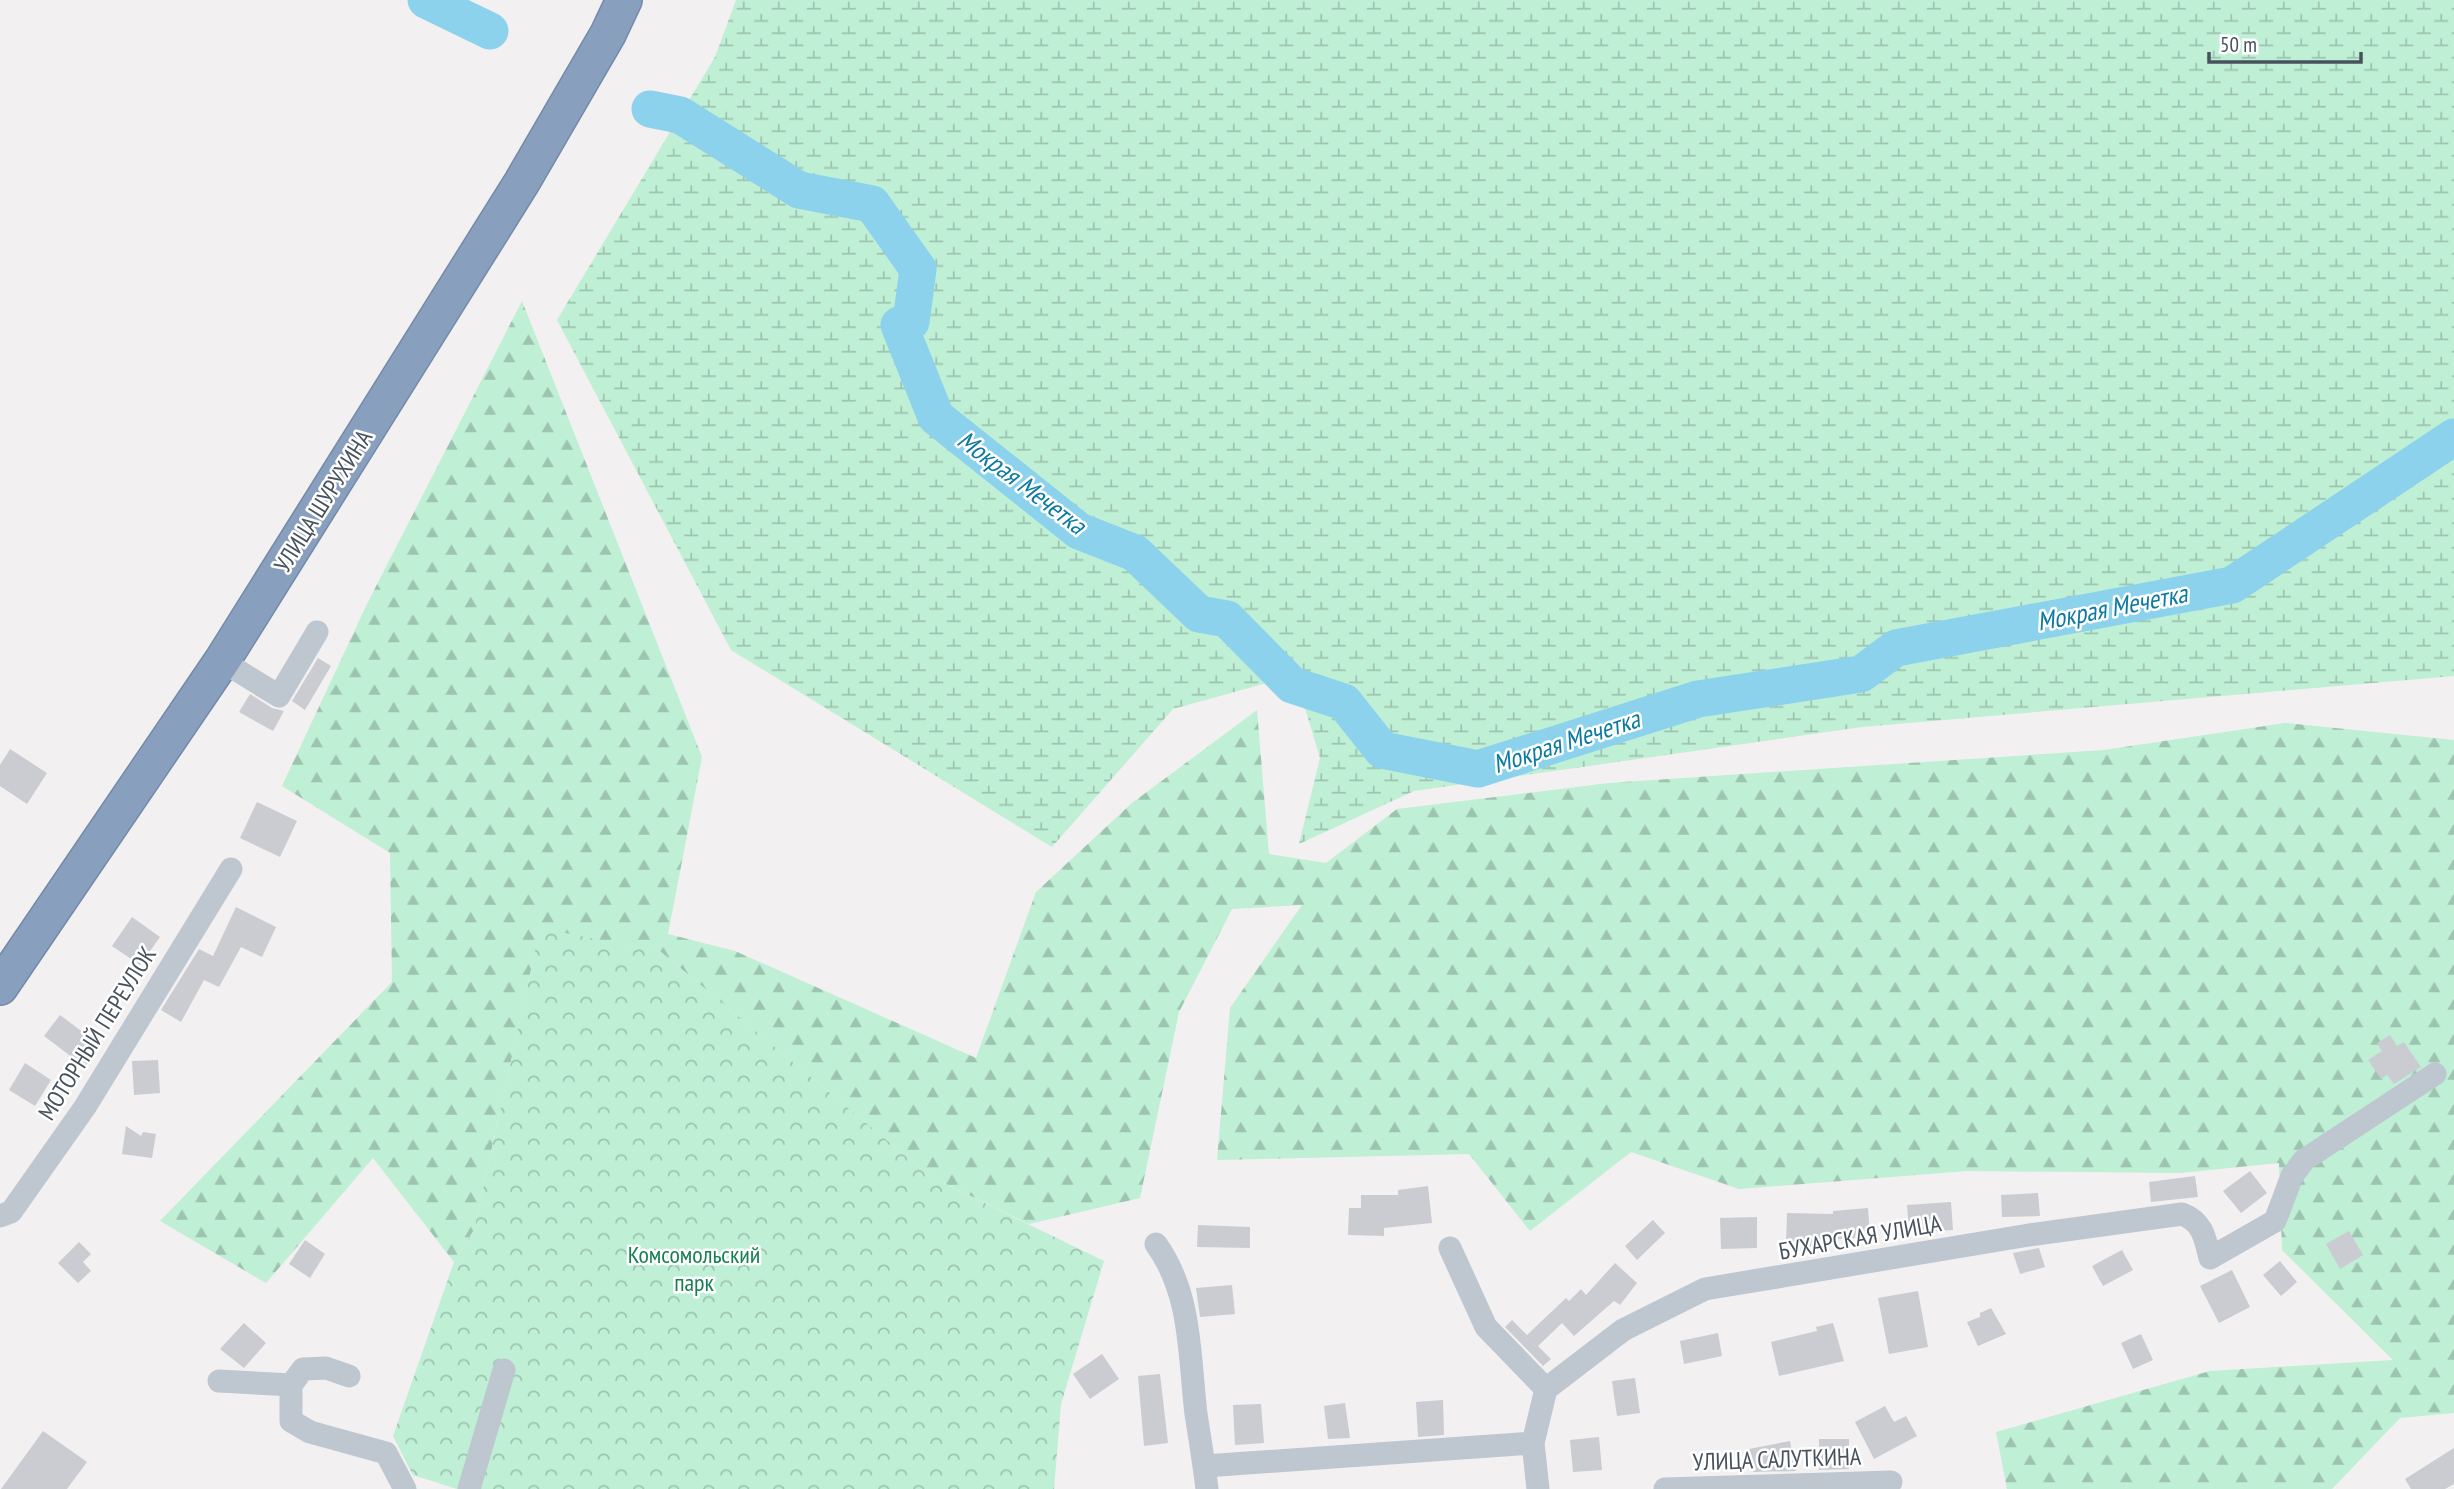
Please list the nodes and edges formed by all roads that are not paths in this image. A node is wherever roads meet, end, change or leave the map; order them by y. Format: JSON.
{"nodes":[{"id":1,"x":624,"y":0,"type":"edge"},
{"id":2,"x":317,"y":632,"type":"dead end"},
{"id":3,"x":222,"y":661,"type":"junction"},
{"id":4,"x":231,"y":869,"type":"dead end"},
{"id":5,"x":0,"y":987,"type":"edge"},
{"id":6,"x":2435,"y":1074,"type":"dead end"},
{"id":7,"x":0,"y":1216,"type":"edge"},
{"id":8,"x":1156,"y":1244,"type":"dead end"},
{"id":9,"x":1450,"y":1248,"type":"dead end"},
{"id":10,"x":504,"y":1370,"type":"dead end"},
{"id":11,"x":349,"y":1376,"type":"dead end"},
{"id":12,"x":219,"y":1381,"type":"dead end"},
{"id":13,"x":291,"y":1385,"type":"junction"},
{"id":14,"x":1546,"y":1388,"type":"junction"},
{"id":15,"x":1533,"y":1443,"type":"junction"},
{"id":16,"x":1206,"y":1478,"type":"edge"},
{"id":17,"x":1891,"y":1482,"type":"dead end"},
{"id":18,"x":405,"y":1489,"type":"edge"},
{"id":19,"x":469,"y":1489,"type":"edge"},
{"id":20,"x":1538,"y":1489,"type":"edge"},
{"id":21,"x":1665,"y":1489,"type":"edge"}],
"edges":[{"from":1,"to":3,"type":"highway","name":"УЛИЦА ШУРУХИНА"},
{"from":2,"to":3,"type":"street"},
{"from":3,"to":5,"type":"highway","name":"УЛИЦА ШУРУХИНА"},
{"from":4,"to":7,"type":"street","name":"МОТОРНЫЙ ПЕРЕУЛОК"},
{"from":6,"to":14,"type":"street","name":"БУХАРСКАЯ УЛИЦА"},
{"from":8,"to":16,"type":"street"},
{"from":9,"to":14,"type":"street"},
{"from":10,"to":19,"type":"street"},
{"from":11,"to":13,"type":"street"},
{"from":12,"to":13,"type":"street"},
{"from":13,"to":18,"type":"street"},
{"from":14,"to":15,"type":"street"},
{"from":15,"to":16,"type":"street"},
{"from":15,"to":20,"type":"street"},
{"from":17,"to":21,"type":"street","name":"УЛИЦА САЛУТКИНА"}]}
